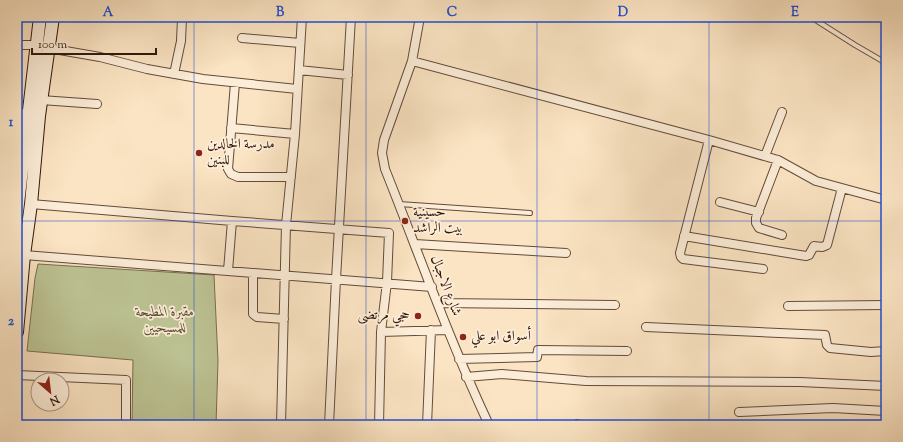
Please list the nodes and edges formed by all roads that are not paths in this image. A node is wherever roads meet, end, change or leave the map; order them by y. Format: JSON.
{"nodes":[{"id":1,"x":40,"y":17,"type":"edge"},
{"id":2,"x":53,"y":17,"type":"edge"},
{"id":3,"x":302,"y":17,"type":"edge"},
{"id":4,"x":351,"y":17,"type":"edge"},
{"id":5,"x":420,"y":17,"type":"edge"},
{"id":6,"x":804,"y":17,"type":"edge"},
{"id":7,"x":182,"y":18,"type":"edge"},
{"id":8,"x":242,"y":38,"type":"dead end"},
{"id":9,"x":300,"y":43,"type":"junction"},
{"id":10,"x":17,"y":45,"type":"edge"},
{"id":11,"x":37,"y":45,"type":"junction"},
{"id":12,"x":48,"y":48,"type":"junction"},
{"id":13,"x":412,"y":61,"type":"junction"},
{"id":14,"x":886,"y":63,"type":"edge"},
{"id":15,"x":299,"y":70,"type":"junction"},
{"id":16,"x":174,"y":74,"type":"junction"},
{"id":17,"x":348,"y":75,"type":"junction"},
{"id":18,"x":235,"y":83,"type":"junction"},
{"id":19,"x":297,"y":89,"type":"junction"},
{"id":20,"x":41,"y":100,"type":"junction"},
{"id":21,"x":97,"y":104,"type":"dead end"},
{"id":22,"x":782,"y":112,"type":"dead end"},
{"id":23,"x":23,"y":114,"type":"edge"},
{"id":24,"x":231,"y":128,"type":"junction"},
{"id":25,"x":295,"y":134,"type":"junction"},
{"id":26,"x":709,"y":140,"type":"junction"},
{"id":27,"x":765,"y":156,"type":"junction"},
{"id":28,"x":778,"y":160,"type":"junction"},
{"id":29,"x":19,"y":172,"type":"edge"},
{"id":30,"x":291,"y":177,"type":"junction"},
{"id":31,"x":842,"y":188,"type":"junction"},
{"id":32,"x":886,"y":200,"type":"edge"},
{"id":33,"x":720,"y":202,"type":"dead end"},
{"id":34,"x":31,"y":204,"type":"junction"},
{"id":35,"x":399,"y":204,"type":"junction"},
{"id":36,"x":17,"y":212,"type":"edge"},
{"id":37,"x":759,"y":212,"type":"junction"},
{"id":38,"x":530,"y":213,"type":"dead end"},
{"id":39,"x":232,"y":221,"type":"junction"},
{"id":40,"x":286,"y":225,"type":"junction"},
{"id":41,"x":339,"y":228,"type":"junction"},
{"id":42,"x":782,"y":234,"type":"dead end"},
{"id":43,"x":684,"y":236,"type":"junction"},
{"id":44,"x":415,"y":244,"type":"junction"},
{"id":45,"x":566,"y":253,"type":"dead end"},
{"id":46,"x":24,"y":255,"type":"junction"},
{"id":47,"x":763,"y":269,"type":"dead end"},
{"id":48,"x":228,"y":271,"type":"junction"},
{"id":49,"x":253,"y":273,"type":"junction"},
{"id":50,"x":286,"y":276,"type":"junction"},
{"id":51,"x":336,"y":279,"type":"junction"},
{"id":52,"x":387,"y":282,"type":"junction"},
{"id":53,"x":432,"y":287,"type":"junction"},
{"id":54,"x":438,"y":303,"type":"junction"},
{"id":55,"x":615,"y":305,"type":"dead end"},
{"id":56,"x":886,"y":305,"type":"edge"},
{"id":57,"x":788,"y":306,"type":"dead end"},
{"id":58,"x":284,"y":319,"type":"junction"},
{"id":59,"x":646,"y":327,"type":"dead end"},
{"id":60,"x":431,"y":330,"type":"junction"},
{"id":61,"x":448,"y":330,"type":"junction"},
{"id":62,"x":17,"y":332,"type":"edge"},
{"id":63,"x":381,"y":332,"type":"junction"},
{"id":64,"x":628,"y":351,"type":"dead end"},
{"id":65,"x":886,"y":351,"type":"edge"},
{"id":66,"x":459,"y":359,"type":"junction"},
{"id":67,"x":17,"y":375,"type":"edge"},
{"id":68,"x":466,"y":378,"type":"junction"},
{"id":69,"x":886,"y":386,"type":"edge"},
{"id":70,"x":886,"y":411,"type":"edge"},
{"id":71,"x":738,"y":412,"type":"dead end"},
{"id":72,"x":126,"y":425,"type":"edge"},
{"id":73,"x":281,"y":425,"type":"edge"},
{"id":74,"x":329,"y":425,"type":"edge"},
{"id":75,"x":379,"y":425,"type":"edge"},
{"id":76,"x":427,"y":425,"type":"edge"},
{"id":77,"x":489,"y":425,"type":"edge"}],
"edges":[{"from":1,"to":11,"type":"main road"},
{"from":2,"to":12,"type":"main road"},
{"from":3,"to":9,"type":"street"},
{"from":4,"to":17,"type":"street"},
{"from":5,"to":13,"type":"street","name":"شارع الاجبال"},
{"from":6,"to":14,"type":"lane"},
{"from":7,"to":16,"type":"street"},
{"from":8,"to":9,"type":"street"},
{"from":9,"to":15,"type":"street"},
{"from":10,"to":11,"type":"street"},
{"from":11,"to":23,"type":"main road"},
{"from":12,"to":16,"type":"street"},
{"from":12,"to":20,"type":"main road"},
{"from":13,"to":26,"type":"street"},
{"from":13,"to":35,"type":"street","name":"شارع الاجبال"},
{"from":15,"to":17,"type":"street"},
{"from":15,"to":19,"type":"street"},
{"from":16,"to":18,"type":"street"},
{"from":17,"to":41,"type":"street"},
{"from":18,"to":19,"type":"street"},
{"from":18,"to":24,"type":"street"},
{"from":19,"to":25,"type":"street"},
{"from":20,"to":21,"type":"street"},
{"from":20,"to":34,"type":"main road"},
{"from":22,"to":27,"type":"street"},
{"from":23,"to":29,"type":"main road"},
{"from":24,"to":25,"type":"street"},
{"from":24,"to":30,"type":"street"},
{"from":25,"to":30,"type":"street"},
{"from":26,"to":27,"type":"street"},
{"from":26,"to":43,"type":"street"},
{"from":27,"to":28,"type":"street"},
{"from":28,"to":31,"type":"street"},
{"from":28,"to":37,"type":"street"},
{"from":29,"to":36,"type":"main road"},
{"from":30,"to":40,"type":"street"},
{"from":31,"to":32,"type":"street"},
{"from":31,"to":43,"type":"street"},
{"from":33,"to":37,"type":"street"},
{"from":34,"to":39,"type":"street"},
{"from":34,"to":46,"type":"main road"},
{"from":35,"to":38,"type":"lane"},
{"from":35,"to":44,"type":"street","name":"شارع الاجبال"},
{"from":37,"to":42,"type":"street"},
{"from":39,"to":40,"type":"street"},
{"from":39,"to":48,"type":"street"},
{"from":40,"to":41,"type":"street"},
{"from":40,"to":50,"type":"street"},
{"from":41,"to":51,"type":"street"},
{"from":41,"to":52,"type":"street"},
{"from":43,"to":47,"type":"street"},
{"from":44,"to":45,"type":"street"},
{"from":44,"to":53,"type":"street","name":"شارع الاجبال"},
{"from":46,"to":48,"type":"street"},
{"from":46,"to":62,"type":"main road"},
{"from":48,"to":49,"type":"street"},
{"from":49,"to":50,"type":"street"},
{"from":49,"to":58,"type":"street"},
{"from":50,"to":51,"type":"street"},
{"from":50,"to":58,"type":"street"},
{"from":51,"to":52,"type":"street"},
{"from":51,"to":74,"type":"street"},
{"from":52,"to":53,"type":"street"},
{"from":52,"to":63,"type":"street"},
{"from":53,"to":54,"type":"street","name":"شارع الاجبال"},
{"from":54,"to":55,"type":"street"},
{"from":54,"to":61,"type":"street","name":"شارع الاجبال"},
{"from":56,"to":57,"type":"street"},
{"from":58,"to":73,"type":"street"},
{"from":59,"to":65,"type":"street"},
{"from":60,"to":61,"type":"street"},
{"from":60,"to":63,"type":"street"},
{"from":60,"to":76,"type":"street"},
{"from":61,"to":66,"type":"street","name":"شارع الاجبال"},
{"from":63,"to":75,"type":"street"},
{"from":64,"to":66,"type":"street"},
{"from":66,"to":68,"type":"street","name":"شارع الاجبال"},
{"from":67,"to":72,"type":"street"},
{"from":68,"to":69,"type":"street"},
{"from":68,"to":77,"type":"street","name":"شارع الاجبال"},
{"from":70,"to":71,"type":"street"}]}
